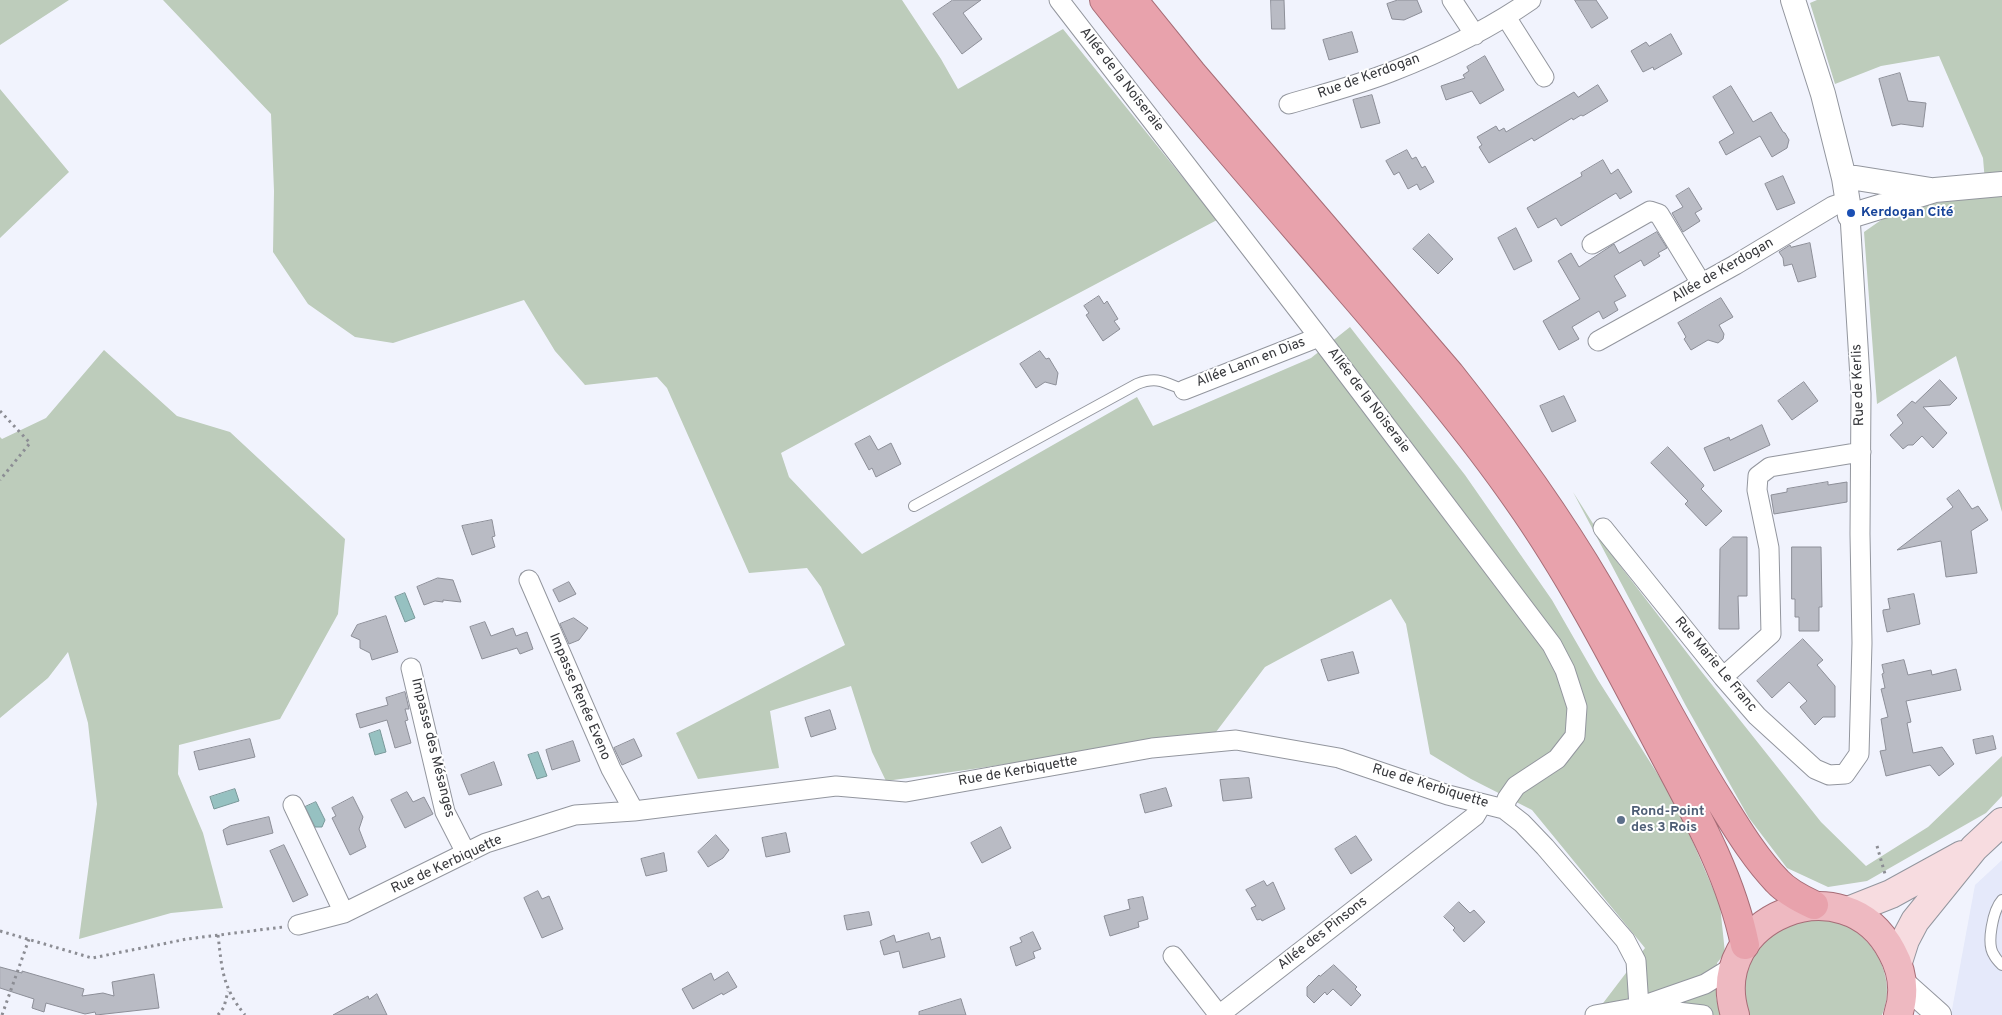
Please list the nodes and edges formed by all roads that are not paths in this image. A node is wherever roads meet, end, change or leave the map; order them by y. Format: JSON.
{"nodes":[{"id":1,"x":1059,"y":0,"type":"edge"},
{"id":2,"x":1104,"y":0,"type":"edge"},
{"id":3,"x":1133,"y":0,"type":"edge"},
{"id":4,"x":1452,"y":0,"type":"edge"},
{"id":5,"x":1531,"y":0,"type":"edge"},
{"id":6,"x":1793,"y":0,"type":"edge"},
{"id":7,"x":1506,"y":17,"type":"junction"},
{"id":8,"x":1475,"y":35,"type":"junction"},
{"id":9,"x":1544,"y":77,"type":"dead end"},
{"id":10,"x":1289,"y":104,"type":"dead end"},
{"id":11,"x":2002,"y":184,"type":"edge"},
{"id":12,"x":1935,"y":190,"type":"junction"},
{"id":13,"x":1847,"y":198,"type":"junction"},
{"id":14,"x":1592,"y":244,"type":"dead end"},
{"id":15,"x":1701,"y":283,"type":"junction"},
{"id":16,"x":1319,"y":337,"type":"junction"},
{"id":17,"x":1598,"y":341,"type":"dead end"},
{"id":18,"x":1184,"y":390,"type":"joint"},
{"id":19,"x":1861,"y":452,"type":"junction"},
{"id":20,"x":914,"y":506,"type":"dead end"},
{"id":21,"x":1603,"y":528,"type":"dead end"},
{"id":22,"x":529,"y":580,"type":"dead end"},
{"id":23,"x":412,"y":668,"type":"dead end"},
{"id":24,"x":1723,"y":677,"type":"junction"},
{"id":25,"x":1845,"y":774,"type":"joint"},
{"id":26,"x":1482,"y":804,"type":"junction"},
{"id":27,"x":293,"y":805,"type":"dead end"},
{"id":28,"x":1504,"y":809,"type":"junction"},
{"id":29,"x":634,"y":811,"type":"junction"},
{"id":30,"x":1991,"y":833,"type":"edge"},
{"id":31,"x":466,"y":853,"type":"junction"},
{"id":32,"x":2002,"y":900,"type":"edge"},
{"id":33,"x":1814,"y":905,"type":"junction"},
{"id":34,"x":1848,"y":911,"type":"junction"},
{"id":35,"x":344,"y":913,"type":"junction"},
{"id":36,"x":298,"y":925,"type":"road end"},
{"id":37,"x":1740,"y":955,"type":"junction"},
{"id":38,"x":1172,"y":956,"type":"dead end"},
{"id":39,"x":2002,"y":965,"type":"edge"},
{"id":40,"x":1900,"y":972,"type":"junction"},
{"id":41,"x":1639,"y":1007,"type":"junction"},
{"id":42,"x":1595,"y":1015,"type":"edge"},
{"id":43,"x":1703,"y":1015,"type":"edge"},
{"id":44,"x":1735,"y":1015,"type":"edge"},
{"id":45,"x":1898,"y":1015,"type":"edge"},
{"id":46,"x":1939,"y":1015,"type":"edge"}],
"edges":[{"from":1,"to":16,"type":"street","name":"Allée de la Noiseraie"},
{"from":2,"to":37,"type":"highway"},
{"from":3,"to":33,"type":"highway"},
{"from":4,"to":8,"type":"street"},
{"from":5,"to":7,"type":"street","name":"Rue de Kerdogan"},
{"from":6,"to":13,"type":"street","name":"Rue de Kerlis"},
{"from":7,"to":8,"type":"street","name":"Rue de Kerdogan"},
{"from":7,"to":9,"type":"street"},
{"from":8,"to":10,"type":"street","name":"Rue de Kerdogan"},
{"from":11,"to":12,"type":"street"},
{"from":12,"to":13,"type":"street"},
{"from":12,"to":13,"type":"street"},
{"from":13,"to":15,"type":"street","name":"Allée de Kerdogan"},
{"from":13,"to":19,"type":"street","name":"Rue de Kerlis"},
{"from":14,"to":15,"type":"street"},
{"from":15,"to":17,"type":"street","name":"Allée de Kerdogan"},
{"from":16,"to":18,"type":"street","name":"Allée Lann en Dias"},
{"from":16,"to":28,"type":"street","name":"Allée de la Noiseraie"},
{"from":18,"to":20,"type":"lane"},
{"from":19,"to":24,"type":"street"},
{"from":19,"to":25,"type":"street","name":"Rue de Kerlis"},
{"from":21,"to":24,"type":"street","name":"Rue Marie Le Franc"},
{"from":22,"to":29,"type":"street","name":"Impasse Renée Eveno"},
{"from":23,"to":31,"type":"street","name":"Impasse des Mésanges"},
{"from":24,"to":25,"type":"street","name":"Rue Marie Le Franc"},
{"from":26,"to":28,"type":"street","name":"Rue de Kerbiquette"},
{"from":26,"to":29,"type":"street","name":"Rue de Kerbiquette"},
{"from":26,"to":38,"type":"street","name":"Allée des Pinsons"},
{"from":27,"to":35,"type":"street"},
{"from":28,"to":41,"type":"street","name":"Rue de Kerbiquette"},
{"from":29,"to":31,"type":"street","name":"Rue de Kerbiquette"},
{"from":30,"to":34,"type":"main road"},
{"from":30,"to":40,"type":"main road"},
{"from":31,"to":35,"type":"street","name":"Rue de Kerbiquette"},
{"from":32,"to":39,"type":"lane"},
{"from":33,"to":34,"type":"main road"},
{"from":33,"to":37,"type":"main road"},
{"from":34,"to":40,"type":"main road"},
{"from":35,"to":36,"type":"street","name":"Rue de Kerbiquette"},
{"from":37,"to":41,"type":"street"},
{"from":37,"to":44,"type":"main road"},
{"from":40,"to":45,"type":"main road"},
{"from":40,"to":46,"type":"street"},
{"from":41,"to":42,"type":"street"},
{"from":41,"to":43,"type":"street"}]}
